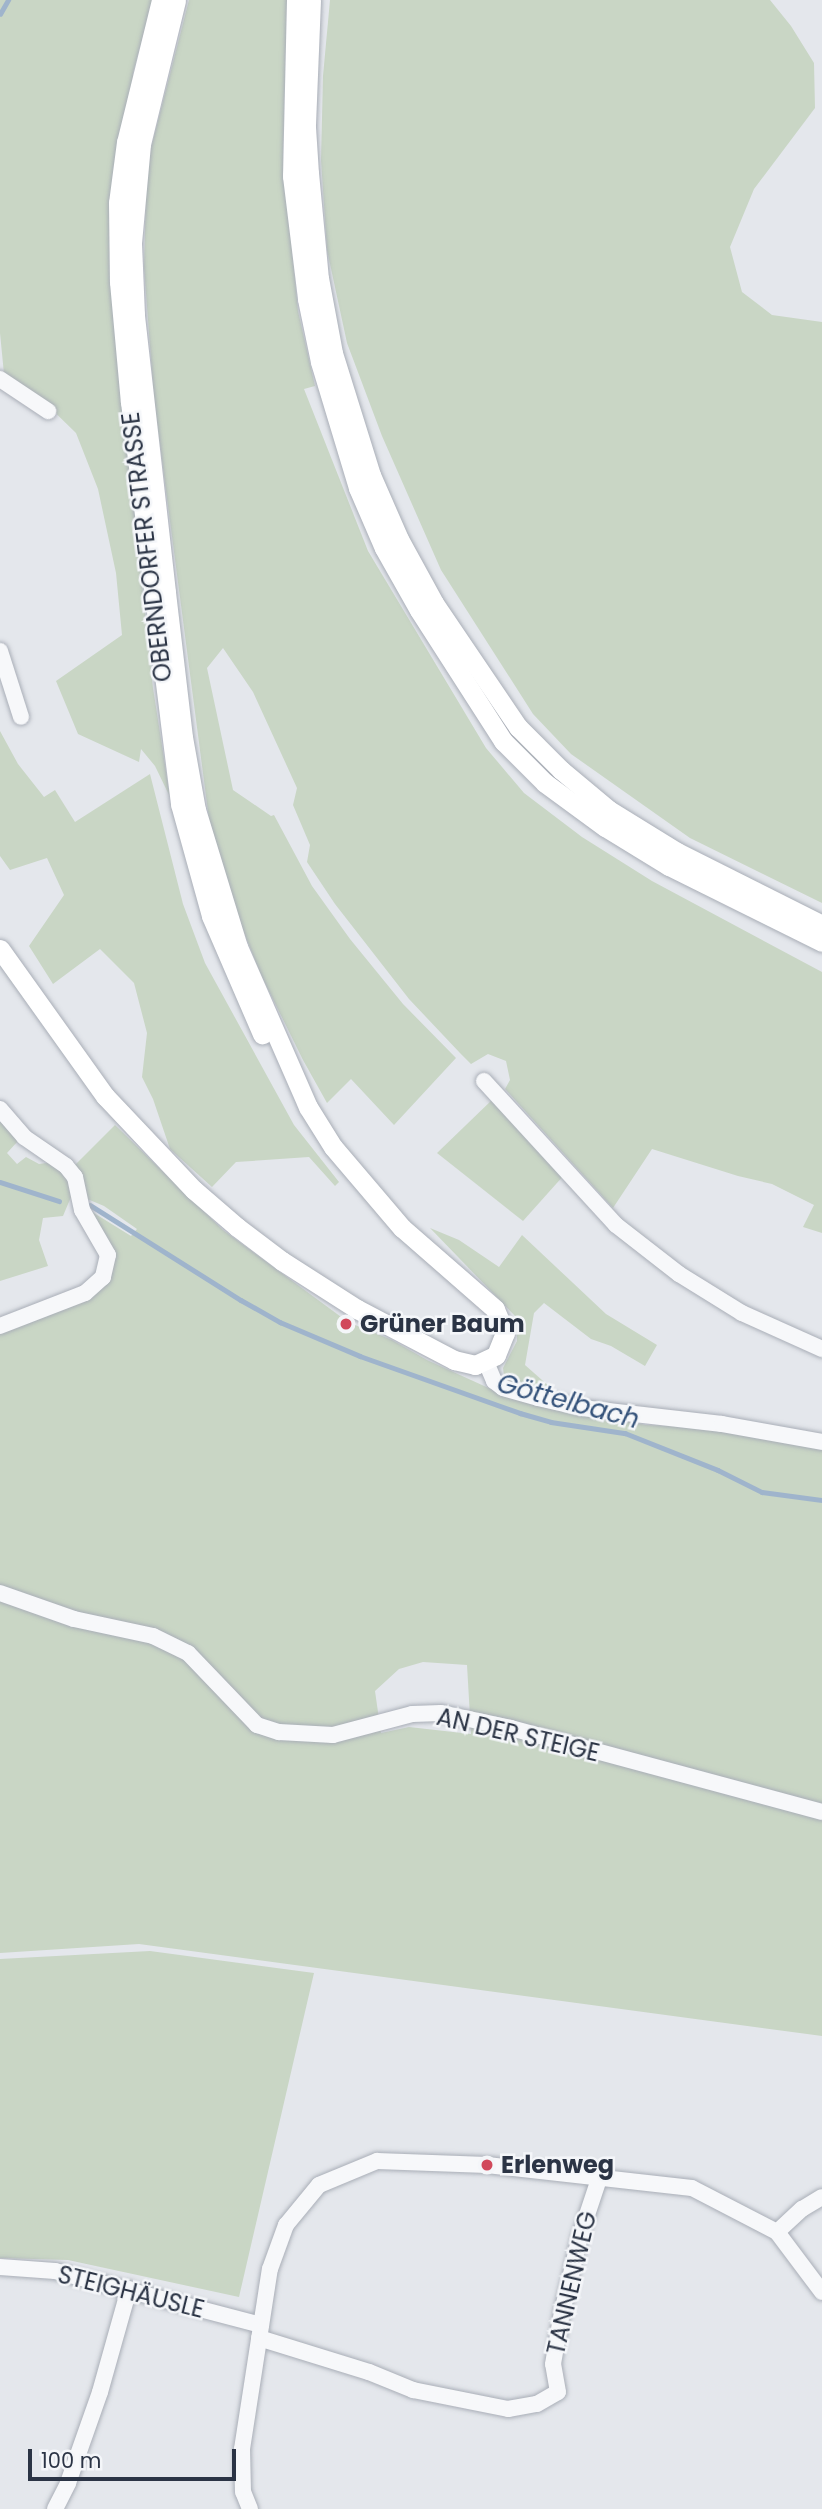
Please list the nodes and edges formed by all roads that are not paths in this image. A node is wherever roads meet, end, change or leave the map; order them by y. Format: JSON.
{"nodes":[{"id":1,"x":161,"y":0,"type":"edge"},
{"id":2,"x":176,"y":0,"type":"edge"},
{"id":3,"x":296,"y":0,"type":"edge"},
{"id":4,"x":310,"y":0,"type":"edge"},
{"id":5,"x":0,"y":379,"type":"edge"},
{"id":6,"x":48,"y":411,"type":"dead end"},
{"id":7,"x":0,"y":651,"type":"edge"},
{"id":8,"x":21,"y":716,"type":"dead end"},
{"id":9,"x":822,"y":925,"type":"edge"},
{"id":10,"x":822,"y":942,"type":"edge"},
{"id":11,"x":0,"y":949,"type":"edge"},
{"id":12,"x":291,"y":1074,"type":"junction"},
{"id":13,"x":484,"y":1081,"type":"dead end"},
{"id":14,"x":0,"y":1109,"type":"edge"},
{"id":15,"x":0,"y":1326,"type":"edge"},
{"id":16,"x":822,"y":1349,"type":"edge"},
{"id":17,"x":486,"y":1362,"type":"junction"},
{"id":18,"x":822,"y":1442,"type":"edge"},
{"id":19,"x":0,"y":1593,"type":"edge"},
{"id":20,"x":822,"y":1811,"type":"edge"},
{"id":21,"x":600,"y":2176,"type":"junction"},
{"id":22,"x":822,"y":2197,"type":"edge"},
{"id":23,"x":777,"y":2232,"type":"junction"},
{"id":24,"x":0,"y":2267,"type":"edge"},
{"id":25,"x":129,"y":2289,"type":"junction"},
{"id":26,"x":822,"y":2292,"type":"edge"},
{"id":27,"x":260,"y":2332,"type":"junction"},
{"id":28,"x":558,"y":2392,"type":"joint"},
{"id":29,"x":55,"y":2509,"type":"edge"},
{"id":30,"x":250,"y":2509,"type":"edge"}],
"edges":[{"from":1,"to":12,"type":"main road","name":"OBERNDORFER STRASSE"},
{"from":2,"to":12,"type":"main road","name":"OBERNDORFER STRASSE"},
{"from":3,"to":10,"type":"main road"},
{"from":4,"to":9,"type":"main road"},
{"from":5,"to":6,"type":"street"},
{"from":7,"to":8,"type":"street"},
{"from":11,"to":17,"type":"main road"},
{"from":12,"to":17,"type":"main road","name":"OBERNDORFER STRASSE"},
{"from":13,"to":16,"type":"street"},
{"from":14,"to":15,"type":"street"},
{"from":17,"to":18,"type":"street"},
{"from":19,"to":20,"type":"street","name":"AN DER STEIGE"},
{"from":21,"to":23,"type":"street"},
{"from":21,"to":27,"type":"street"},
{"from":21,"to":28,"type":"street","name":"TANNENWEG"},
{"from":22,"to":23,"type":"street"},
{"from":23,"to":26,"type":"street"},
{"from":24,"to":25,"type":"street","name":"STEIGHÄUSLE"},
{"from":25,"to":27,"type":"street","name":"STEIGHÄUSLE"},
{"from":25,"to":29,"type":"street"},
{"from":27,"to":28,"type":"street","name":"STEIGHÄUSLE"},
{"from":27,"to":30,"type":"street"}]}
